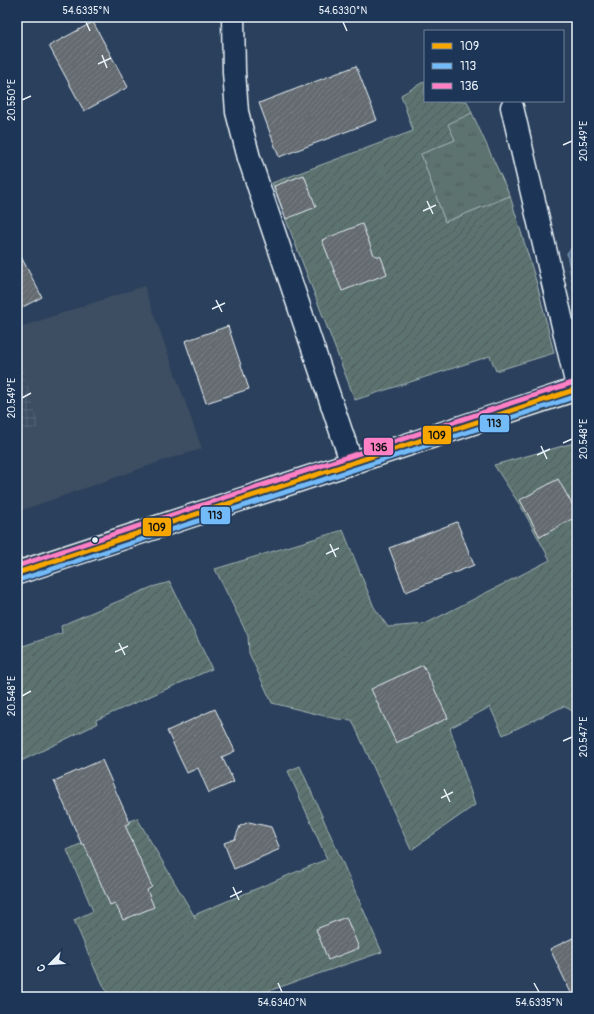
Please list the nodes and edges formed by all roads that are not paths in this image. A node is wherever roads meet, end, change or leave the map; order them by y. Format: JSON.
{"nodes":[{"id":1,"x":233,"y":17,"type":"edge"},
{"id":2,"x":512,"y":107,"type":"dead end"},
{"id":3,"x":577,"y":387,"type":"edge"},
{"id":4,"x":352,"y":464,"type":"junction"},
{"id":5,"x":17,"y":573,"type":"edge"}],
"edges":[{"from":1,"to":4,"type":"street"},
{"from":2,"to":3,"type":"street"},
{"from":3,"to":4,"type":"main road"},
{"from":4,"to":5,"type":"main road"}]}
